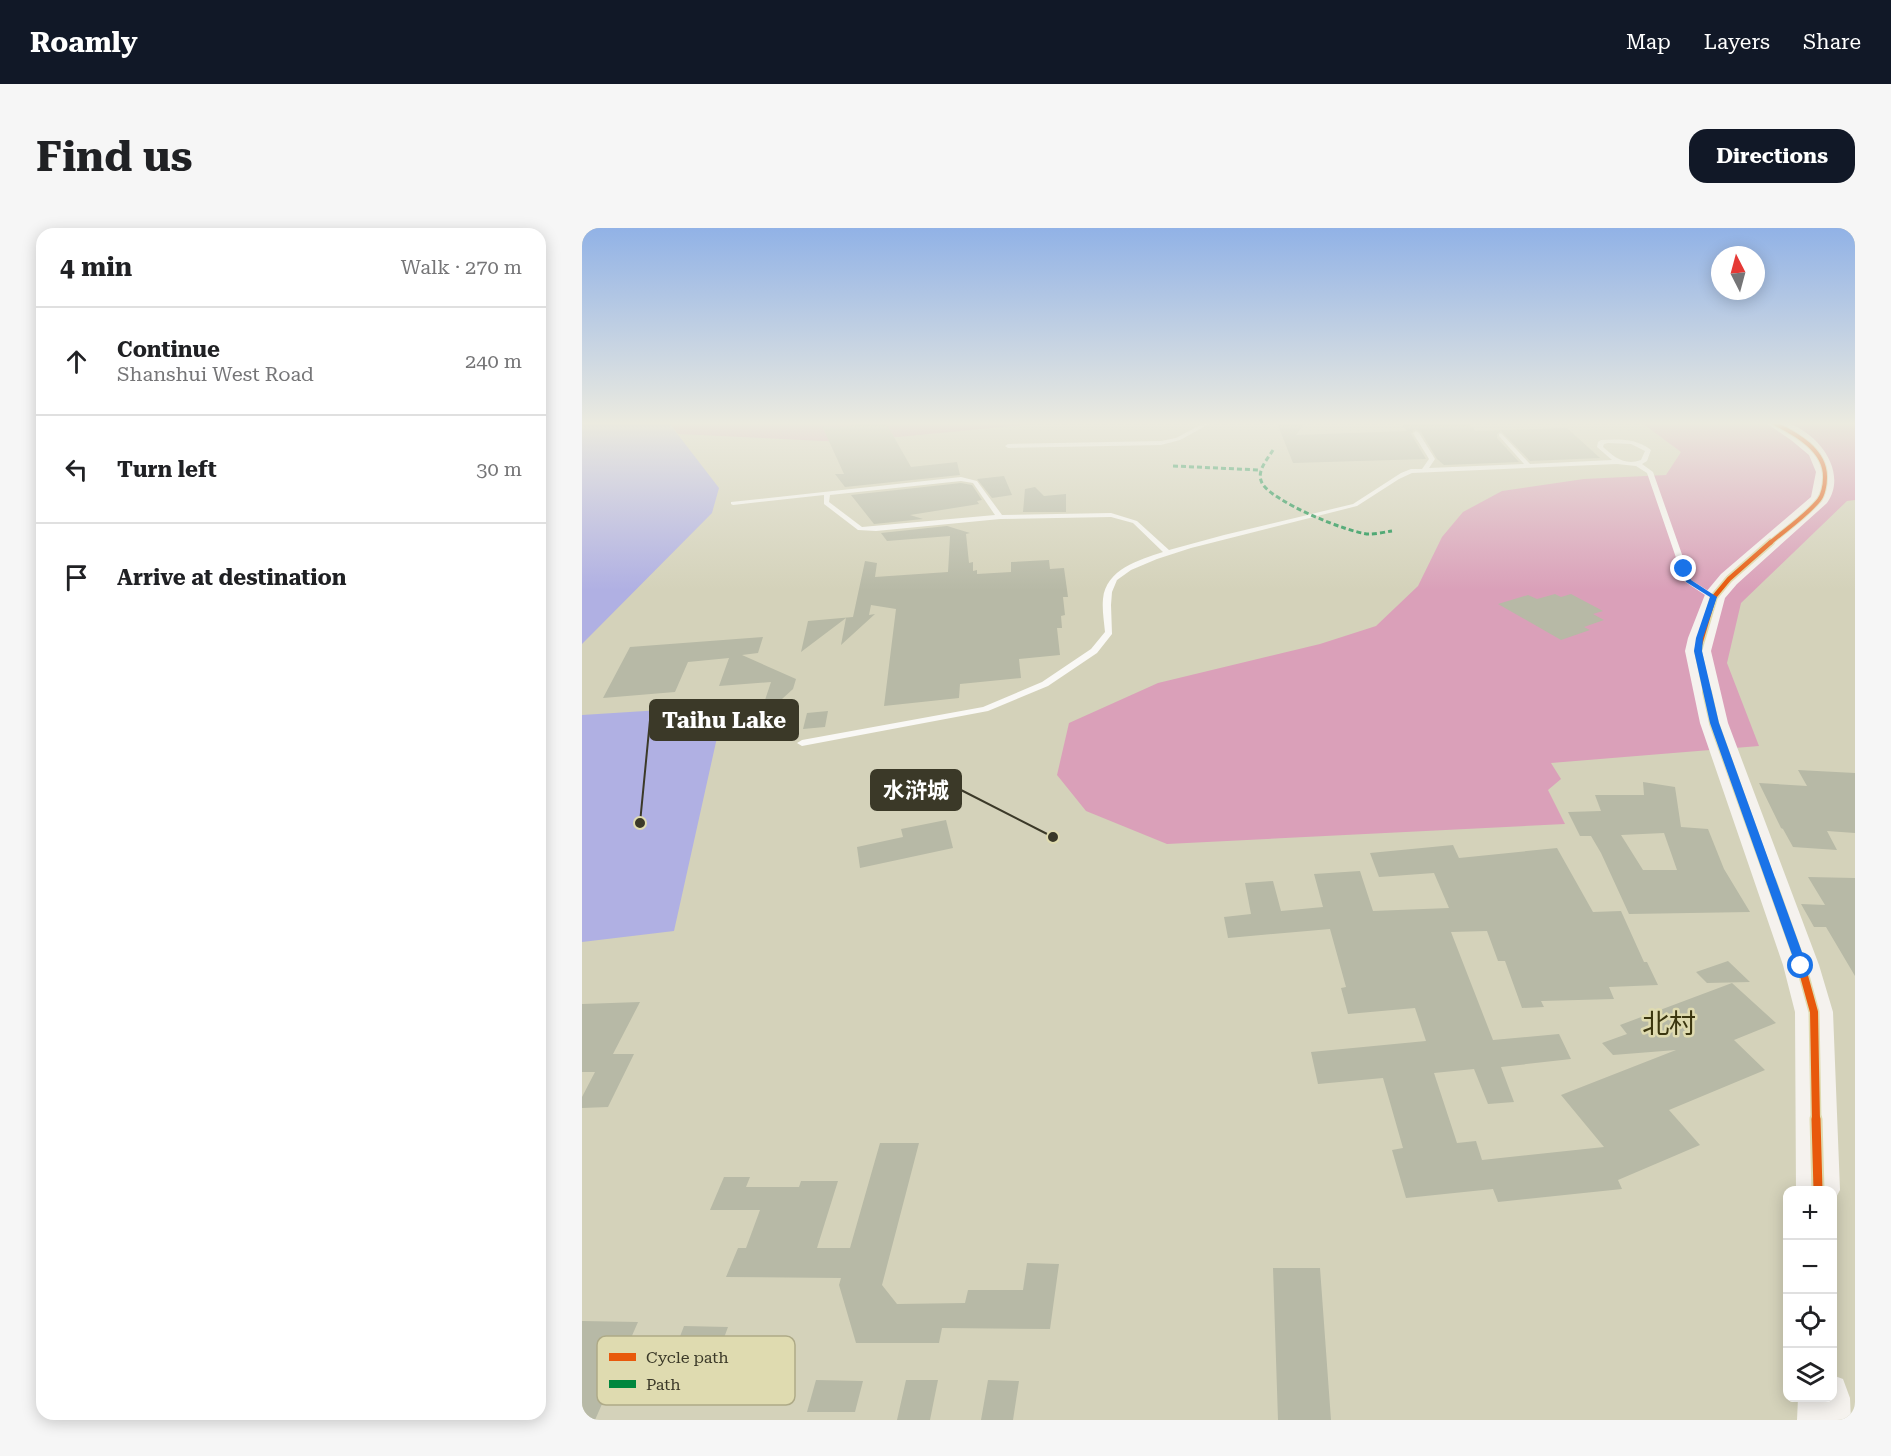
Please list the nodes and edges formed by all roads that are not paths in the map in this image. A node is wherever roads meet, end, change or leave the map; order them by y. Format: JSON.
{"nodes":[{"id":1,"x":1396,"y":479,"type":"edge"},
{"id":2,"x":1652,"y":479,"type":"edge"},
{"id":3,"x":1825,"y":479,"type":"edge"},
{"id":4,"x":826,"y":494,"type":"junction"},
{"id":5,"x":733,"y":503,"type":"dead end"},
{"id":6,"x":1000,"y":518,"type":"junction"},
{"id":7,"x":1167,"y":552,"type":"junction"},
{"id":8,"x":1714,"y":597,"type":"junction"},
{"id":9,"x":802,"y":743,"type":"dead end"},
{"id":10,"x":1818,"y":1186,"type":"edge"},
{"id":11,"x":1824,"y":1402,"type":"edge"},
{"id":12,"x":1824,"y":1420,"type":"edge"}],
"edges":[{"from":1,"to":7,"type":"lane"},
{"from":2,"to":8,"type":"lane"},
{"from":3,"to":8,"type":"street"},
{"from":4,"to":5,"type":"lane"},
{"from":4,"to":6,"type":"lane"},
{"from":4,"to":6,"type":"lane"},
{"from":6,"to":7,"type":"lane"},
{"from":7,"to":9,"type":"lane"},
{"from":8,"to":10,"type":"street"},
{"from":11,"to":12,"type":"street"}]}
